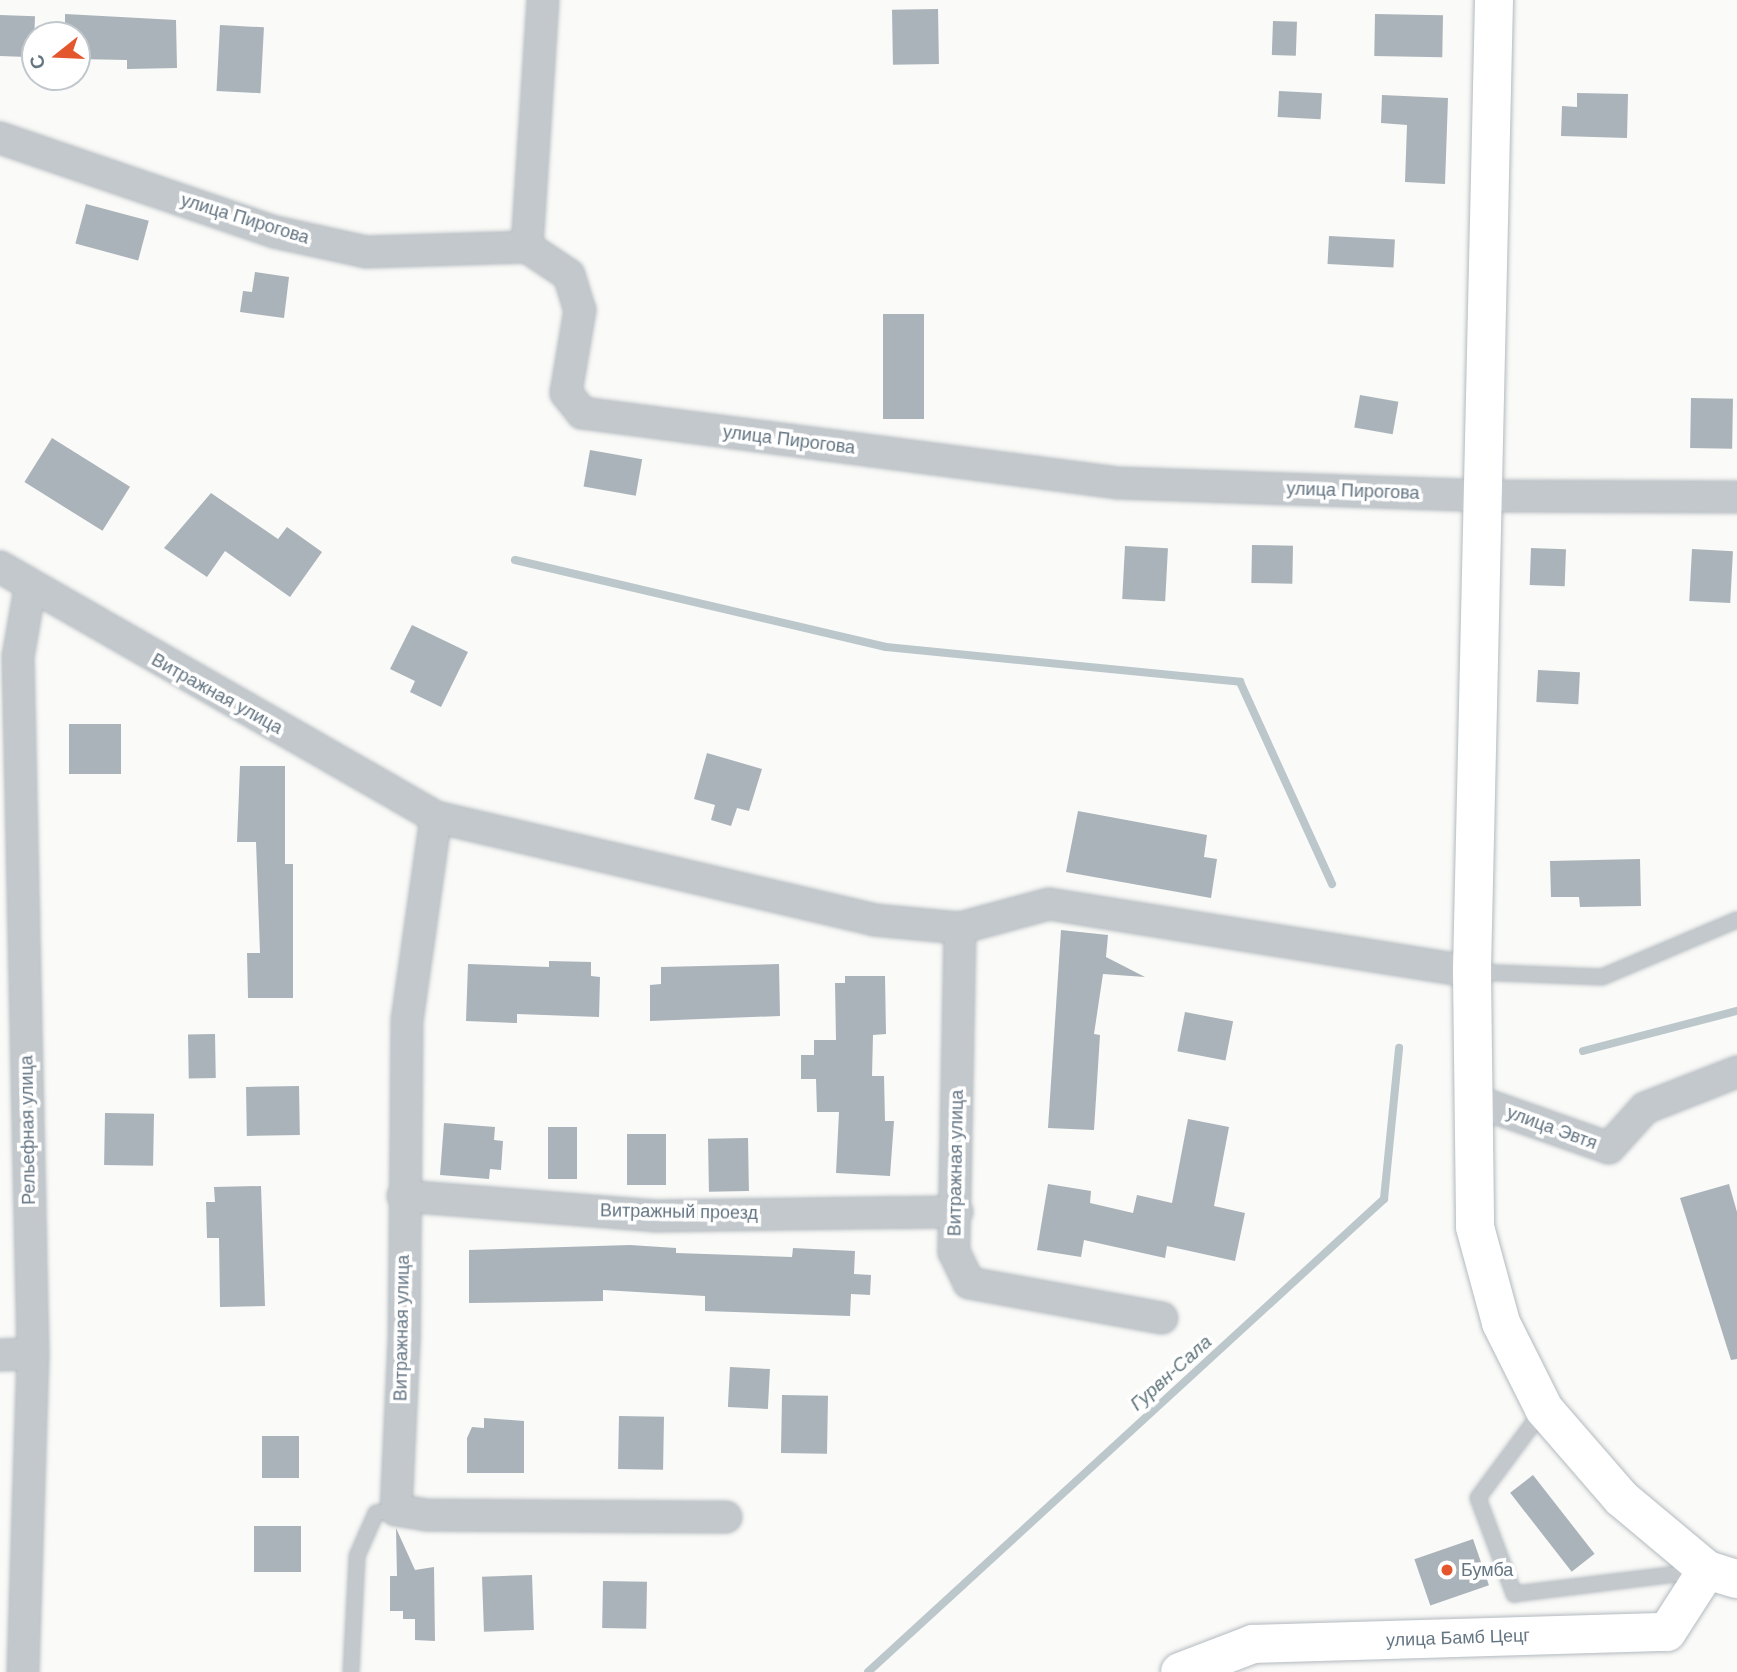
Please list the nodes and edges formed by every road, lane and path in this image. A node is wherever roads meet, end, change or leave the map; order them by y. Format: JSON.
{"nodes":[{"id":1,"x":543,"y":0,"type":"edge"},
{"id":2,"x":1494,"y":0,"type":"edge"},
{"id":3,"x":0,"y":138,"type":"edge"},
{"id":4,"x":527,"y":247,"type":"junction"},
{"id":5,"x":1482,"y":496,"type":"junction"},
{"id":6,"x":1737,"y":497,"type":"edge"},
{"id":7,"x":0,"y":567,"type":"edge"},
{"id":8,"x":30,"y":589,"type":"junction"},
{"id":9,"x":436,"y":817,"type":"junction"},
{"id":10,"x":1737,"y":920,"type":"edge"},
{"id":11,"x":960,"y":928,"type":"junction"},
{"id":12,"x":1472,"y":972,"type":"junction"},
{"id":13,"x":1737,"y":1072,"type":"edge"},
{"id":14,"x":1470,"y":1099,"type":"junction"},
{"id":15,"x":403,"y":1196,"type":"junction"},
{"id":16,"x":957,"y":1212,"type":"junction"},
{"id":17,"x":1162,"y":1318,"type":"dead end"},
{"id":18,"x":33,"y":1354,"type":"junction"},
{"id":19,"x":0,"y":1355,"type":"edge"},
{"id":20,"x":1544,"y":1409,"type":"junction"},
{"id":21,"x":396,"y":1510,"type":"junction"},
{"id":22,"x":726,"y":1517,"type":"dead end"},
{"id":23,"x":1722,"y":1574,"type":"edge"},
{"id":24,"x":23,"y":1672,"type":"edge"},
{"id":25,"x":351,"y":1672,"type":"edge"},
{"id":26,"x":1180,"y":1672,"type":"edge"}],
"edges":[{"from":1,"to":4,"type":"street"},
{"from":2,"to":5,"type":"main road"},
{"from":3,"to":4,"type":"street","name":"улица Пирогова"},
{"from":4,"to":5,"type":"street","name":"улица Пирогова"},
{"from":5,"to":6,"type":"street","name":"улица Пирогова"},
{"from":5,"to":12,"type":"main road"},
{"from":7,"to":8,"type":"street","name":"Витражная улица"},
{"from":8,"to":9,"type":"street","name":"Витражная улица"},
{"from":8,"to":18,"type":"street","name":"Рельефная улица"},
{"from":9,"to":11,"type":"street","name":"Витражная улица"},
{"from":9,"to":15,"type":"street","name":"Витражная улица"},
{"from":10,"to":12,"type":"lane"},
{"from":11,"to":12,"type":"street","name":"Витражная улица"},
{"from":11,"to":16,"type":"street","name":"Витражная улица"},
{"from":12,"to":14,"type":"main road"},
{"from":13,"to":14,"type":"street","name":"улица Эвтя"},
{"from":14,"to":20,"type":"main road"},
{"from":15,"to":16,"type":"street","name":"Витражный проезд"},
{"from":15,"to":21,"type":"street","name":"Витражная улица"},
{"from":16,"to":17,"type":"street","name":"Витражная улица"},
{"from":18,"to":19,"type":"street"},
{"from":18,"to":24,"type":"street","name":"Рельефная улица"},
{"from":20,"to":23,"type":"main road"},
{"from":20,"to":23,"type":"lane"},
{"from":21,"to":22,"type":"street"},
{"from":21,"to":25,"type":"lane"},
{"from":23,"to":26,"type":"main road","name":"улица Бамб Цецг"}]}
